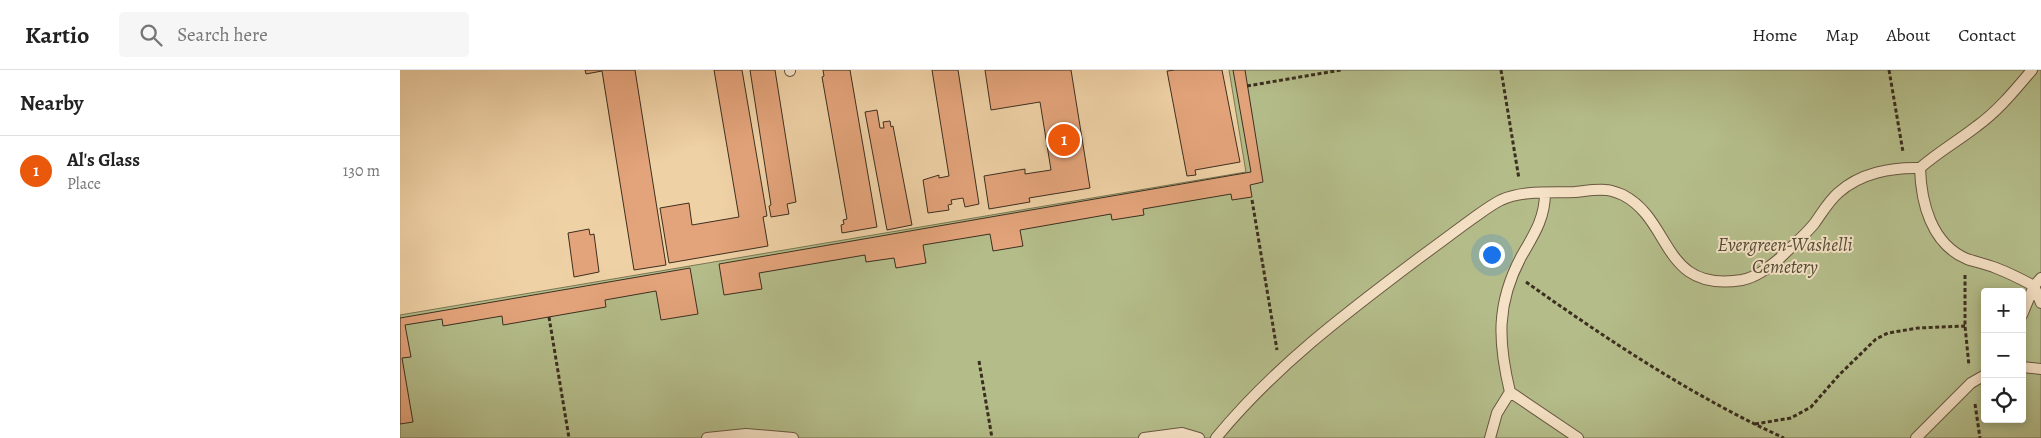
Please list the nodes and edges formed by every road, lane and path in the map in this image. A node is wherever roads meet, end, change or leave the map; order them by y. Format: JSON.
{"nodes":[{"id":1,"x":1341,"y":70,"type":"edge"},
{"id":2,"x":1501,"y":70,"type":"edge"},
{"id":3,"x":1889,"y":70,"type":"edge"},
{"id":4,"x":2032,"y":70,"type":"edge"},
{"id":5,"x":1247,"y":86,"type":"dead end"},
{"id":6,"x":1905,"y":168,"type":"junction"},
{"id":7,"x":1920,"y":168,"type":"junction"},
{"id":8,"x":1545,"y":193,"type":"junction"},
{"id":9,"x":1522,"y":194,"type":"junction"},
{"id":10,"x":1252,"y":200,"type":"dead end"},
{"id":11,"x":1965,"y":258,"type":"junction"},
{"id":12,"x":1514,"y":273,"type":"junction"},
{"id":13,"x":2037,"y":282,"type":"edge"},
{"id":14,"x":2041,"y":303,"type":"edge"},
{"id":15,"x":2026,"y":306,"type":"edge"},
{"id":16,"x":549,"y":317,"type":"dead end"},
{"id":17,"x":1965,"y":326,"type":"junction"},
{"id":18,"x":979,"y":361,"type":"dead end"},
{"id":19,"x":2026,"y":367,"type":"edge"},
{"id":20,"x":1280,"y":369,"type":"junction"},
{"id":21,"x":2041,"y":369,"type":"edge"},
{"id":22,"x":1981,"y":377,"type":"edge"},
{"id":23,"x":1972,"y":383,"type":"junction"},
{"id":24,"x":1510,"y":392,"type":"junction"},
{"id":25,"x":1754,"y":424,"type":"junction"},
{"id":26,"x":569,"y":438,"type":"edge"},
{"id":27,"x":707,"y":438,"type":"edge"},
{"id":28,"x":793,"y":438,"type":"edge"},
{"id":29,"x":992,"y":438,"type":"edge"},
{"id":30,"x":1144,"y":438,"type":"edge"},
{"id":31,"x":1198,"y":438,"type":"edge"},
{"id":32,"x":1216,"y":438,"type":"edge"},
{"id":33,"x":1490,"y":438,"type":"edge"},
{"id":34,"x":1578,"y":438,"type":"edge"},
{"id":35,"x":1784,"y":438,"type":"edge"},
{"id":36,"x":1916,"y":438,"type":"edge"},
{"id":37,"x":1980,"y":438,"type":"edge"}],
"edges":[{"from":1,"to":5,"type":"path"},
{"from":2,"to":9,"type":"path"},
{"from":3,"to":6,"type":"path"},
{"from":4,"to":7,"type":"lane"},
{"from":6,"to":7,"type":"lane"},
{"from":6,"to":8,"type":"lane"},
{"from":7,"to":11,"type":"lane"},
{"from":8,"to":9,"type":"lane"},
{"from":8,"to":12,"type":"lane"},
{"from":9,"to":20,"type":"lane"},
{"from":10,"to":20,"type":"path"},
{"from":11,"to":13,"type":"lane"},
{"from":11,"to":17,"type":"path"},
{"from":12,"to":24,"type":"lane"},
{"from":12,"to":25,"type":"path"},
{"from":13,"to":14,"type":"lane"},
{"from":13,"to":15,"type":"lane"},
{"from":16,"to":26,"type":"path"},
{"from":17,"to":23,"type":"path"},
{"from":17,"to":25,"type":"path"},
{"from":18,"to":29,"type":"path"},
{"from":19,"to":21,"type":"lane"},
{"from":20,"to":32,"type":"lane"},
{"from":22,"to":23,"type":"lane"},
{"from":23,"to":36,"type":"lane"},
{"from":23,"to":37,"type":"path"},
{"from":24,"to":33,"type":"lane"},
{"from":24,"to":34,"type":"lane"},
{"from":25,"to":35,"type":"path"},
{"from":27,"to":28,"type":"lane"},
{"from":30,"to":31,"type":"lane"}]}
